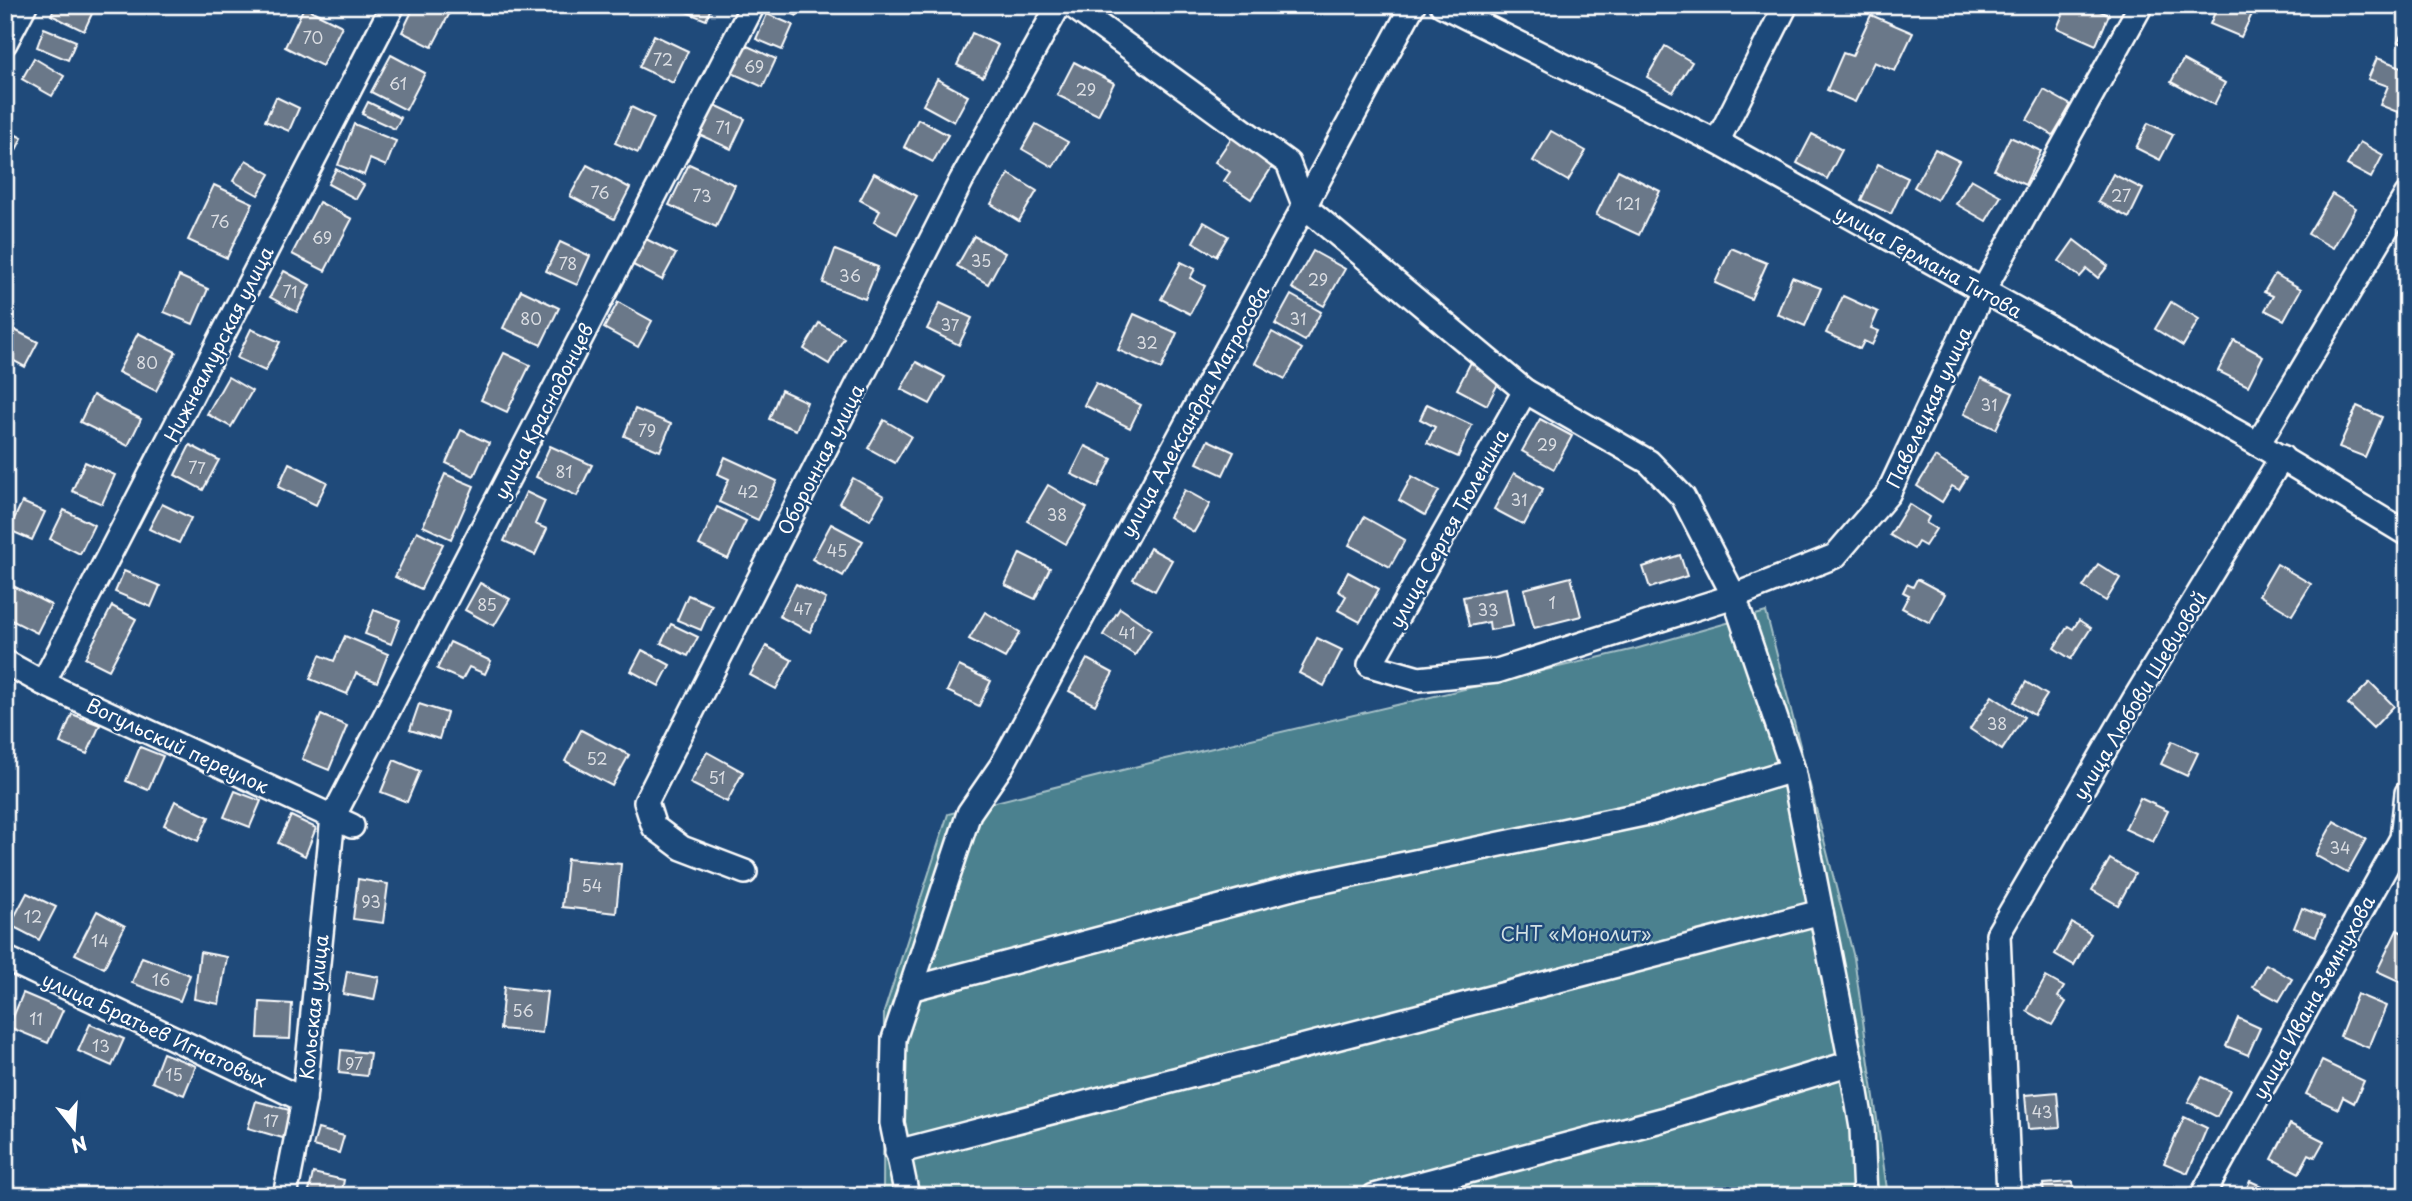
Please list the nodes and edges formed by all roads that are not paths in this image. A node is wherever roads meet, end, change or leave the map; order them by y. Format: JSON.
{"nodes":[{"id":1,"x":25,"y":5,"type":"edge"},
{"id":2,"x":393,"y":5,"type":"edge"},
{"id":3,"x":753,"y":5,"type":"edge"},
{"id":4,"x":1059,"y":5,"type":"edge"},
{"id":5,"x":1071,"y":5,"type":"edge"},
{"id":6,"x":1413,"y":5,"type":"edge"},
{"id":7,"x":1442,"y":5,"type":"edge"},
{"id":8,"x":1786,"y":5,"type":"edge"},
{"id":9,"x":2141,"y":5,"type":"edge"},
{"id":10,"x":5,"y":43,"type":"edge"},
{"id":11,"x":1717,"y":142,"type":"junction"},
{"id":12,"x":2407,"y":194,"type":"edge"},
{"id":13,"x":1305,"y":207,"type":"junction"},
{"id":14,"x":1983,"y":291,"type":"junction"},
{"id":15,"x":1525,"y":391,"type":"junction"},
{"id":16,"x":2258,"y":444,"type":"junction"},
{"id":17,"x":2282,"y":457,"type":"junction"},
{"id":18,"x":2407,"y":534,"type":"edge"},
{"id":19,"x":1734,"y":596,"type":"junction"},
{"id":20,"x":5,"y":662,"type":"edge"},
{"id":21,"x":1370,"y":665,"type":"joint"},
{"id":22,"x":43,"y":683,"type":"junction"},
{"id":23,"x":1793,"y":770,"type":"junction"},
{"id":24,"x":2407,"y":793,"type":"edge"},
{"id":25,"x":342,"y":821,"type":"junction"},
{"id":26,"x":745,"y":872,"type":"dead end"},
{"id":27,"x":1821,"y":912,"type":"junction"},
{"id":28,"x":5,"y":958,"type":"edge"},
{"id":29,"x":910,"y":989,"type":"junction"},
{"id":30,"x":1851,"y":1063,"type":"junction"},
{"id":31,"x":304,"y":1100,"type":"junction"},
{"id":32,"x":897,"y":1152,"type":"junction"},
{"id":33,"x":285,"y":1196,"type":"edge"},
{"id":34,"x":907,"y":1196,"type":"edge"},
{"id":35,"x":1374,"y":1196,"type":"edge"},
{"id":36,"x":1866,"y":1196,"type":"edge"},
{"id":37,"x":2009,"y":1196,"type":"edge"},
{"id":38,"x":2202,"y":1196,"type":"edge"}],
"edges":[{"from":1,"to":10,"type":"street"},
{"from":2,"to":22,"type":"street","name":"Нижнеамурская улица"},
{"from":3,"to":25,"type":"street","name":"улица Краснодонцев"},
{"from":4,"to":26,"type":"street","name":"Оборонная улица"},
{"from":5,"to":13,"type":"street"},
{"from":6,"to":13,"type":"street","name":"улица Александра Матросова"},
{"from":7,"to":11,"type":"street","name":"улица Германа Титова"},
{"from":8,"to":11,"type":"street"},
{"from":9,"to":14,"type":"street","name":"Павелецкая улица"},
{"from":11,"to":14,"type":"street","name":"улица Германа Титова"},
{"from":12,"to":16,"type":"street"},
{"from":13,"to":15,"type":"street"},
{"from":13,"to":29,"type":"street","name":"улица Александра Матросова"},
{"from":14,"to":16,"type":"street","name":"улица Германа Титова"},
{"from":14,"to":19,"type":"street","name":"Павелецкая улица"},
{"from":15,"to":19,"type":"street"},
{"from":15,"to":21,"type":"street","name":"улица Сергея Тюленина"},
{"from":16,"to":17,"type":"street","name":"улица Германа Титова"},
{"from":17,"to":18,"type":"street","name":"улица Германа Титова"},
{"from":17,"to":37,"type":"street","name":"улица Любови Шевцовой"},
{"from":19,"to":21,"type":"street","name":"Павелецкая улица"},
{"from":19,"to":23,"type":"street"},
{"from":20,"to":22,"type":"street","name":"Вогульский переулок"},
{"from":22,"to":25,"type":"street","name":"Вогульский переулок"},
{"from":23,"to":27,"type":"street"},
{"from":23,"to":29,"type":"street"},
{"from":24,"to":38,"type":"street","name":"улица Ивана Земнухова"},
{"from":25,"to":31,"type":"street","name":"Кольская улица"},
{"from":27,"to":30,"type":"street"},
{"from":27,"to":32,"type":"street"},
{"from":28,"to":31,"type":"street","name":"улица Братьев Игнатовых"},
{"from":29,"to":32,"type":"street","name":"улица Александра Матросова"},
{"from":30,"to":35,"type":"street"},
{"from":30,"to":36,"type":"street"},
{"from":31,"to":33,"type":"street","name":"Кольская улица"},
{"from":32,"to":34,"type":"street","name":"улица Александра Матросова"}]}
